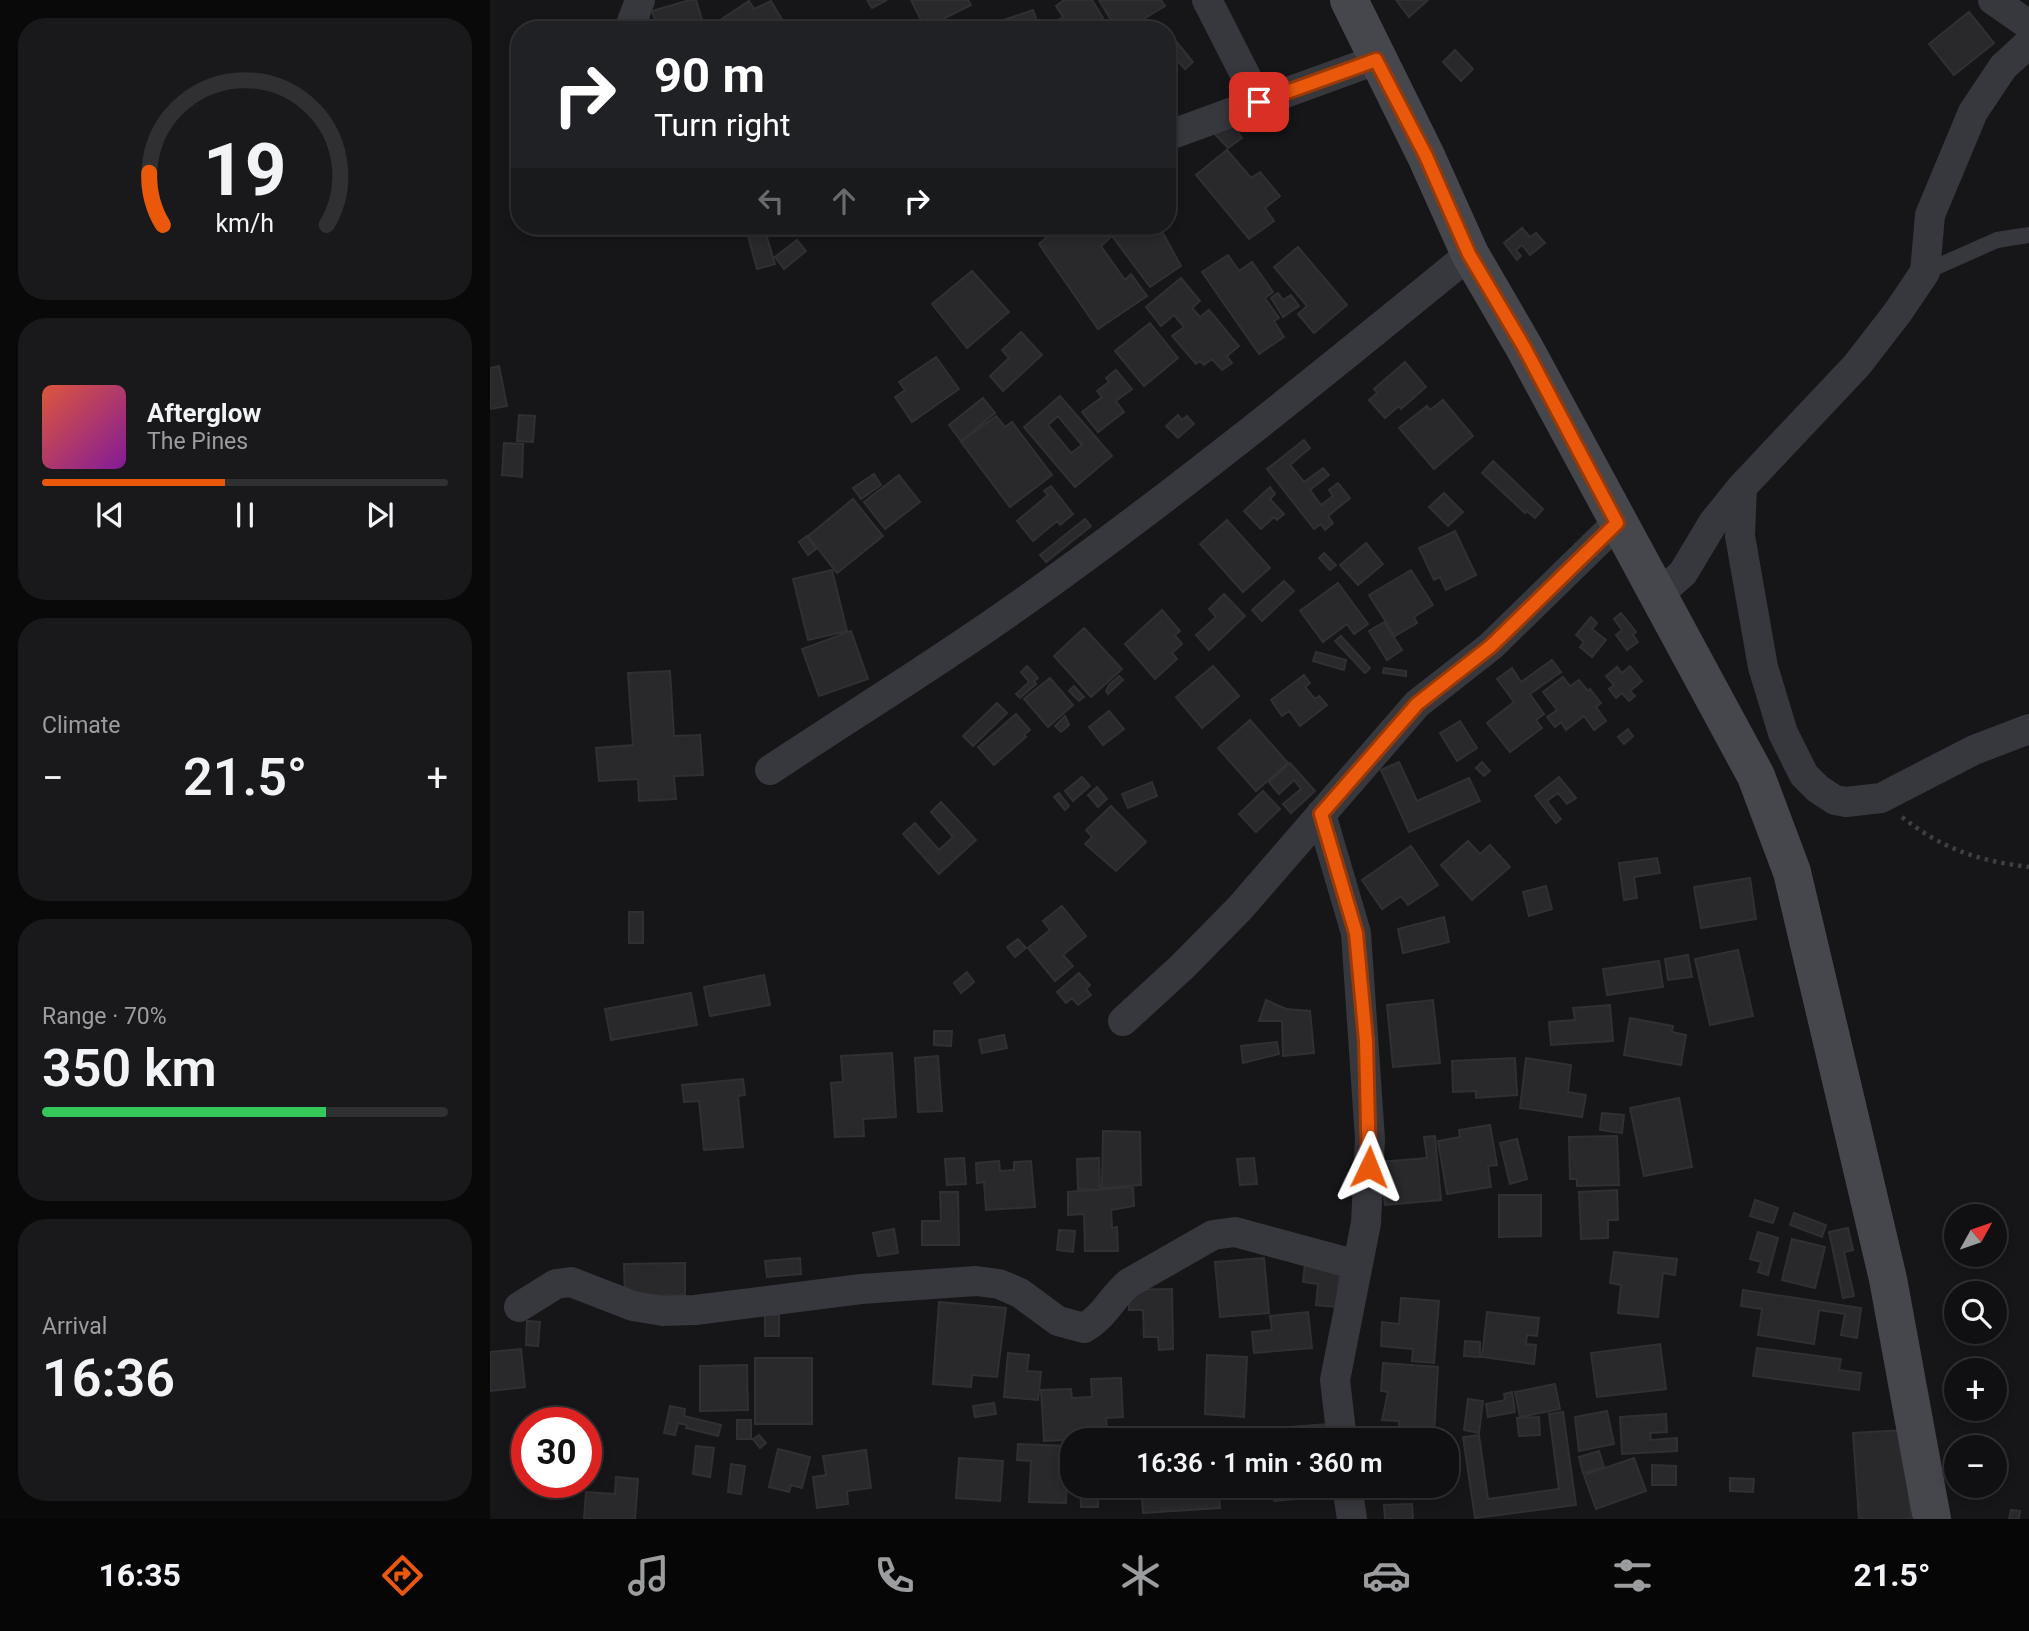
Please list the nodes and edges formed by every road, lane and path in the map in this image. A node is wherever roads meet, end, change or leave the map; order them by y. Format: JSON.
{"nodes":[{"id":1,"x":640,"y":0,"type":"edge"},
{"id":2,"x":1207,"y":0,"type":"edge"},
{"id":3,"x":1349,"y":0,"type":"edge"},
{"id":4,"x":1993,"y":0,"type":"edge"},
{"id":5,"x":632,"y":21,"type":"edge"},
{"id":6,"x":2029,"y":25,"type":"edge"},
{"id":7,"x":2029,"y":43,"type":"edge"},
{"id":8,"x":1376,"y":60,"type":"junction"},
{"id":9,"x":1259,"y":102,"type":"junction"},
{"id":10,"x":1176,"y":133,"type":"edge"},
{"id":11,"x":2029,"y":235,"type":"edge"},
{"id":12,"x":1469,"y":254,"type":"junction"},
{"id":13,"x":1925,"y":272,"type":"junction"},
{"id":14,"x":1742,"y":487,"type":"junction"},
{"id":15,"x":1617,"y":523,"type":"junction"},
{"id":16,"x":1658,"y":595,"type":"junction"},
{"id":17,"x":2029,"y":729,"type":"edge"},
{"id":18,"x":770,"y":770,"type":"dead end"},
{"id":19,"x":1881,"y":798,"type":"junction"},
{"id":20,"x":1321,"y":814,"type":"junction"},
{"id":21,"x":2029,"y":867,"type":"edge"},
{"id":22,"x":1123,"y":1021,"type":"dead end"},
{"id":23,"x":1357,"y":1265,"type":"junction"},
{"id":24,"x":519,"y":1307,"type":"dead end"},
{"id":25,"x":1341,"y":1428,"type":"edge"},
{"id":26,"x":1349,"y":1498,"type":"edge"},
{"id":27,"x":1352,"y":1519,"type":"edge"},
{"id":28,"x":1932,"y":1519,"type":"edge"}],
"edges":[{"from":1,"to":5,"type":"street"},
{"from":2,"to":9,"type":"street"},
{"from":3,"to":8,"type":"street"},
{"from":4,"to":6,"type":"street"},
{"from":7,"to":13,"type":"street"},
{"from":8,"to":9,"type":"street"},
{"from":8,"to":12,"type":"street"},
{"from":9,"to":10,"type":"street"},
{"from":11,"to":13,"type":"lane"},
{"from":12,"to":15,"type":"street"},
{"from":12,"to":18,"type":"street"},
{"from":13,"to":14,"type":"street"},
{"from":14,"to":16,"type":"street"},
{"from":14,"to":19,"type":"street"},
{"from":15,"to":16,"type":"street"},
{"from":15,"to":20,"type":"street"},
{"from":16,"to":28,"type":"street"},
{"from":17,"to":19,"type":"street"},
{"from":19,"to":21,"type":"path"},
{"from":20,"to":22,"type":"street"},
{"from":20,"to":23,"type":"street"},
{"from":23,"to":24,"type":"street"},
{"from":23,"to":25,"type":"street"},
{"from":26,"to":27,"type":"street"}]}
